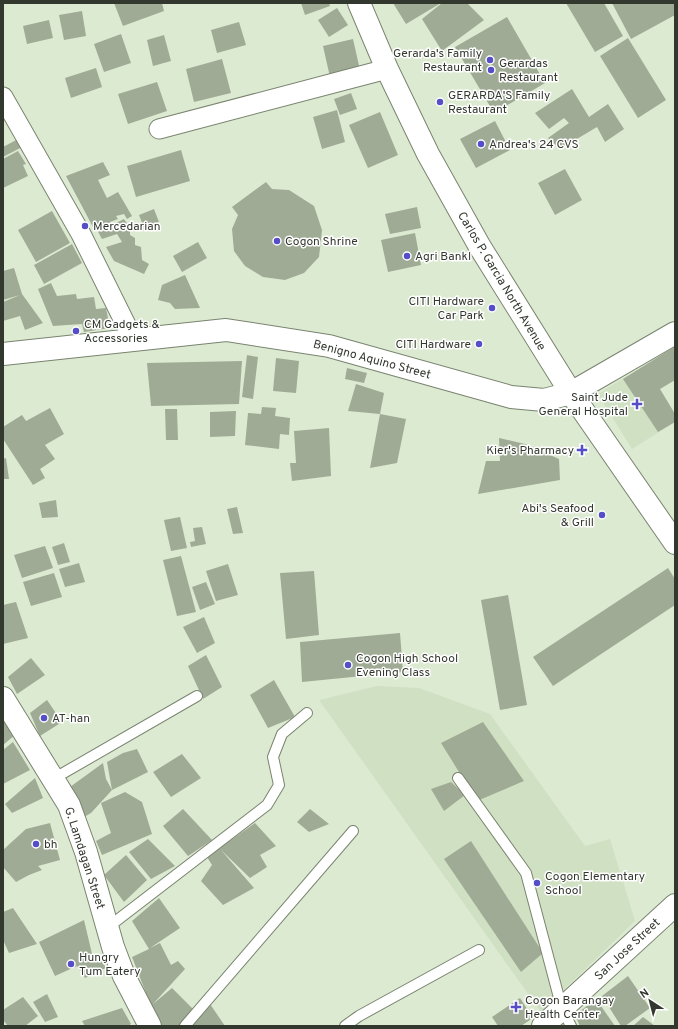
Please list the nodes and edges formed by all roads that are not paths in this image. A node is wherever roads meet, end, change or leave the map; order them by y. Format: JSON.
{"nodes":[{"id":1,"x":359,"y":3,"type":"edge"},
{"id":2,"x":387,"y":69,"type":"junction"},
{"id":3,"x":3,"y":97,"type":"edge"},
{"id":4,"x":159,"y":129,"type":"dead end"},
{"id":5,"x":675,"y":333,"type":"edge"},
{"id":6,"x":133,"y":339,"type":"junction"},
{"id":7,"x":3,"y":354,"type":"edge"},
{"id":8,"x":571,"y":393,"type":"junction"},
{"id":9,"x":675,"y":543,"type":"edge"},
{"id":10,"x":197,"y":696,"type":"dead end"},
{"id":11,"x":3,"y":698,"type":"edge"},
{"id":12,"x":307,"y":712,"type":"dead end"},
{"id":13,"x":458,"y":778,"type":"dead end"},
{"id":14,"x":52,"y":779,"type":"junction"},
{"id":15,"x":353,"y":831,"type":"dead end"},
{"id":16,"x":675,"y":905,"type":"edge"},
{"id":17,"x":107,"y":928,"type":"junction"},
{"id":18,"x":479,"y":950,"type":"dead end"},
{"id":19,"x":566,"y":1018,"type":"edge"},
{"id":20,"x":150,"y":1026,"type":"edge"},
{"id":21,"x":185,"y":1026,"type":"edge"},
{"id":22,"x":345,"y":1026,"type":"edge"},
{"id":23,"x":543,"y":1026,"type":"edge"}],
"edges":[{"from":1,"to":2,"type":"main road","name":"Carlos P. Garcia North Avenue"},
{"from":2,"to":4,"type":"street"},
{"from":2,"to":8,"type":"main road","name":"Carlos P. Garcia North Avenue"},
{"from":3,"to":6,"type":"street"},
{"from":5,"to":8,"type":"main road","name":"Benigno Aquino Street"},
{"from":6,"to":7,"type":"main road","name":"Benigno Aquino Street"},
{"from":6,"to":8,"type":"main road","name":"Benigno Aquino Street"},
{"from":8,"to":9,"type":"main road","name":"Carlos P. Garcia North Avenue"},
{"from":10,"to":14,"type":"lane"},
{"from":11,"to":14,"type":"main road","name":"G. Lamdagan Street"},
{"from":12,"to":17,"type":"lane"},
{"from":13,"to":19,"type":"lane"},
{"from":14,"to":17,"type":"main road","name":"G. Lamdagan Street"},
{"from":15,"to":21,"type":"lane"},
{"from":16,"to":19,"type":"main road","name":"San Jose Street"},
{"from":17,"to":20,"type":"main road","name":"G. Lamdagan Street"},
{"from":18,"to":22,"type":"lane"},
{"from":19,"to":23,"type":"main road","name":"San Jose Street"}]}
